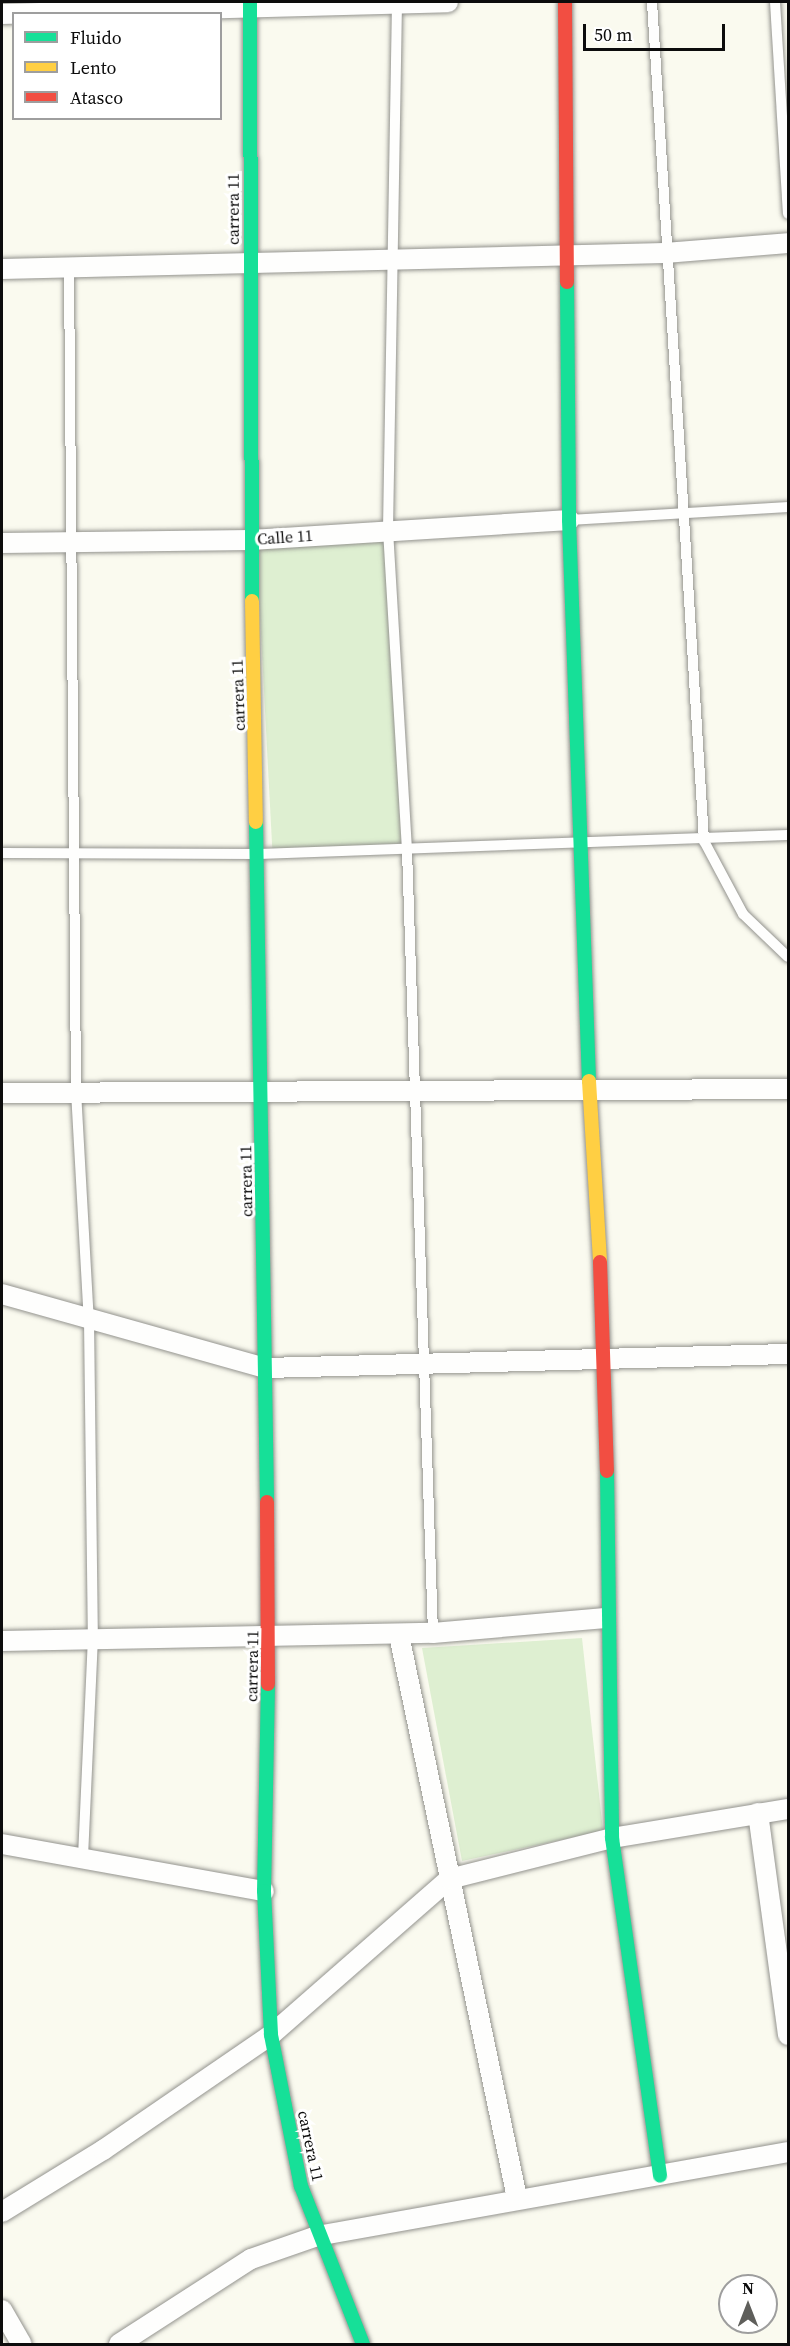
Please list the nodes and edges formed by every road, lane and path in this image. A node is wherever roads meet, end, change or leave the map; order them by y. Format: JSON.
{"nodes":[{"id":1,"x":448,"y":2,"type":"edge"},
{"id":2,"x":565,"y":2,"type":"edge"},
{"id":3,"x":652,"y":2,"type":"edge"},
{"id":4,"x":775,"y":2,"type":"edge"},
{"id":5,"x":397,"y":3,"type":"edge"},
{"id":6,"x":250,"y":4,"type":"edge"},
{"id":7,"x":52,"y":12,"type":"edge"},
{"id":8,"x":789,"y":214,"type":"edge"},
{"id":9,"x":789,"y":243,"type":"edge"},
{"id":10,"x":665,"y":253,"type":"junction"},
{"id":11,"x":566,"y":254,"type":"junction"},
{"id":12,"x":394,"y":261,"type":"junction"},
{"id":13,"x":249,"y":264,"type":"junction"},
{"id":14,"x":2,"y":269,"type":"edge"},
{"id":15,"x":69,"y":269,"type":"junction"},
{"id":16,"x":789,"y":507,"type":"edge"},
{"id":17,"x":682,"y":515,"type":"junction"},
{"id":18,"x":569,"y":520,"type":"junction"},
{"id":19,"x":388,"y":530,"type":"junction"},
{"id":20,"x":251,"y":540,"type":"junction"},
{"id":21,"x":2,"y":543,"type":"edge"},
{"id":22,"x":74,"y":543,"type":"junction"},
{"id":23,"x":789,"y":835,"type":"edge"},
{"id":24,"x":704,"y":841,"type":"junction"},
{"id":25,"x":584,"y":846,"type":"junction"},
{"id":26,"x":407,"y":850,"type":"junction"},
{"id":27,"x":2,"y":853,"type":"edge"},
{"id":28,"x":75,"y":854,"type":"junction"},
{"id":29,"x":259,"y":854,"type":"junction"},
{"id":30,"x":789,"y":957,"type":"edge"},
{"id":31,"x":589,"y":1088,"type":"junction"},
{"id":32,"x":789,"y":1089,"type":"edge"},
{"id":33,"x":76,"y":1091,"type":"junction"},
{"id":34,"x":261,"y":1093,"type":"junction"},
{"id":35,"x":2,"y":1094,"type":"edge"},
{"id":36,"x":415,"y":1094,"type":"junction"},
{"id":37,"x":2,"y":1294,"type":"edge"},
{"id":38,"x":89,"y":1320,"type":"junction"},
{"id":39,"x":789,"y":1354,"type":"edge"},
{"id":40,"x":606,"y":1356,"type":"junction"},
{"id":41,"x":266,"y":1368,"type":"junction"},
{"id":42,"x":424,"y":1368,"type":"junction"},
{"id":43,"x":605,"y":1618,"type":"junction"},
{"id":44,"x":269,"y":1633,"type":"junction"},
{"id":45,"x":432,"y":1633,"type":"junction"},
{"id":46,"x":399,"y":1635,"type":"junction"},
{"id":47,"x":93,"y":1637,"type":"junction"},
{"id":48,"x":2,"y":1641,"type":"edge"},
{"id":49,"x":789,"y":1809,"type":"edge"},
{"id":50,"x":758,"y":1813,"type":"junction"},
{"id":51,"x":612,"y":1838,"type":"junction"},
{"id":52,"x":2,"y":1844,"type":"edge"},
{"id":53,"x":83,"y":1862,"type":"junction"},
{"id":54,"x":449,"y":1879,"type":"junction"},
{"id":55,"x":264,"y":1891,"type":"junction"},
{"id":56,"x":271,"y":2036,"type":"junction"},
{"id":57,"x":789,"y":2036,"type":"edge"},
{"id":58,"x":789,"y":2152,"type":"edge"},
{"id":59,"x":660,"y":2176,"type":"junction"},
{"id":60,"x":517,"y":2198,"type":"junction"},
{"id":61,"x":2,"y":2212,"type":"edge"},
{"id":62,"x":317,"y":2236,"type":"junction"},
{"id":63,"x":2,"y":2310,"type":"edge"},
{"id":64,"x":22,"y":2344,"type":"edge"},
{"id":65,"x":119,"y":2344,"type":"edge"},
{"id":66,"x":363,"y":2344,"type":"edge"}],
"edges":[{"from":1,"to":5,"type":"street"},
{"from":2,"to":11,"type":"street"},
{"from":3,"to":10,"type":"lane"},
{"from":4,"to":8,"type":"lane"},
{"from":5,"to":6,"type":"street"},
{"from":5,"to":12,"type":"lane"},
{"from":6,"to":7,"type":"street"},
{"from":6,"to":13,"type":"street","name":"carrera 11"},
{"from":9,"to":10,"type":"street"},
{"from":10,"to":11,"type":"street"},
{"from":10,"to":17,"type":"lane"},
{"from":11,"to":12,"type":"street"},
{"from":11,"to":18,"type":"street"},
{"from":12,"to":13,"type":"street"},
{"from":12,"to":19,"type":"lane"},
{"from":13,"to":15,"type":"street"},
{"from":13,"to":20,"type":"street","name":"carrera 11"},
{"from":14,"to":15,"type":"street"},
{"from":15,"to":22,"type":"lane"},
{"from":16,"to":17,"type":"lane"},
{"from":17,"to":18,"type":"lane"},
{"from":17,"to":24,"type":"lane"},
{"from":18,"to":19,"type":"street","name":"Calle 11"},
{"from":18,"to":25,"type":"street"},
{"from":19,"to":20,"type":"street","name":"Calle 11"},
{"from":19,"to":26,"type":"lane"},
{"from":20,"to":22,"type":"street","name":"Calle 11"},
{"from":20,"to":29,"type":"street","name":"carrera 11"},
{"from":21,"to":22,"type":"street","name":"Calle 11"},
{"from":22,"to":28,"type":"lane"},
{"from":23,"to":24,"type":"lane"},
{"from":24,"to":25,"type":"lane"},
{"from":24,"to":30,"type":"lane"},
{"from":25,"to":26,"type":"lane"},
{"from":25,"to":31,"type":"street"},
{"from":26,"to":29,"type":"lane"},
{"from":26,"to":36,"type":"lane"},
{"from":27,"to":28,"type":"lane"},
{"from":28,"to":29,"type":"lane"},
{"from":28,"to":33,"type":"lane"},
{"from":29,"to":34,"type":"street","name":"carrera 11"},
{"from":31,"to":32,"type":"street"},
{"from":31,"to":36,"type":"street"},
{"from":31,"to":40,"type":"street"},
{"from":33,"to":34,"type":"street"},
{"from":33,"to":35,"type":"street"},
{"from":33,"to":38,"type":"lane"},
{"from":34,"to":36,"type":"street"},
{"from":34,"to":41,"type":"street","name":"carrera 11"},
{"from":36,"to":42,"type":"lane"},
{"from":37,"to":38,"type":"street"},
{"from":38,"to":41,"type":"street"},
{"from":38,"to":47,"type":"lane"},
{"from":39,"to":40,"type":"street"},
{"from":40,"to":42,"type":"street"},
{"from":40,"to":43,"type":"street"},
{"from":41,"to":42,"type":"street"},
{"from":41,"to":44,"type":"street","name":"carrera 11"},
{"from":42,"to":45,"type":"lane"},
{"from":43,"to":45,"type":"street"},
{"from":43,"to":51,"type":"street"},
{"from":44,"to":46,"type":"street"},
{"from":44,"to":47,"type":"street"},
{"from":44,"to":55,"type":"street","name":"carrera 11"},
{"from":45,"to":46,"type":"street"},
{"from":46,"to":54,"type":"street"},
{"from":47,"to":48,"type":"street"},
{"from":47,"to":53,"type":"lane"},
{"from":49,"to":50,"type":"street"},
{"from":50,"to":51,"type":"street"},
{"from":50,"to":57,"type":"street"},
{"from":51,"to":54,"type":"street"},
{"from":51,"to":59,"type":"street"},
{"from":52,"to":53,"type":"street"},
{"from":53,"to":55,"type":"street"},
{"from":54,"to":56,"type":"street"},
{"from":54,"to":60,"type":"street"},
{"from":55,"to":56,"type":"street","name":"carrera 11"},
{"from":56,"to":61,"type":"street"},
{"from":56,"to":62,"type":"street","name":"carrera 11"},
{"from":58,"to":59,"type":"street"},
{"from":59,"to":60,"type":"street"},
{"from":60,"to":62,"type":"street"},
{"from":62,"to":65,"type":"street"},
{"from":62,"to":66,"type":"street","name":"carrera 11"},
{"from":63,"to":64,"type":"street"}]}
